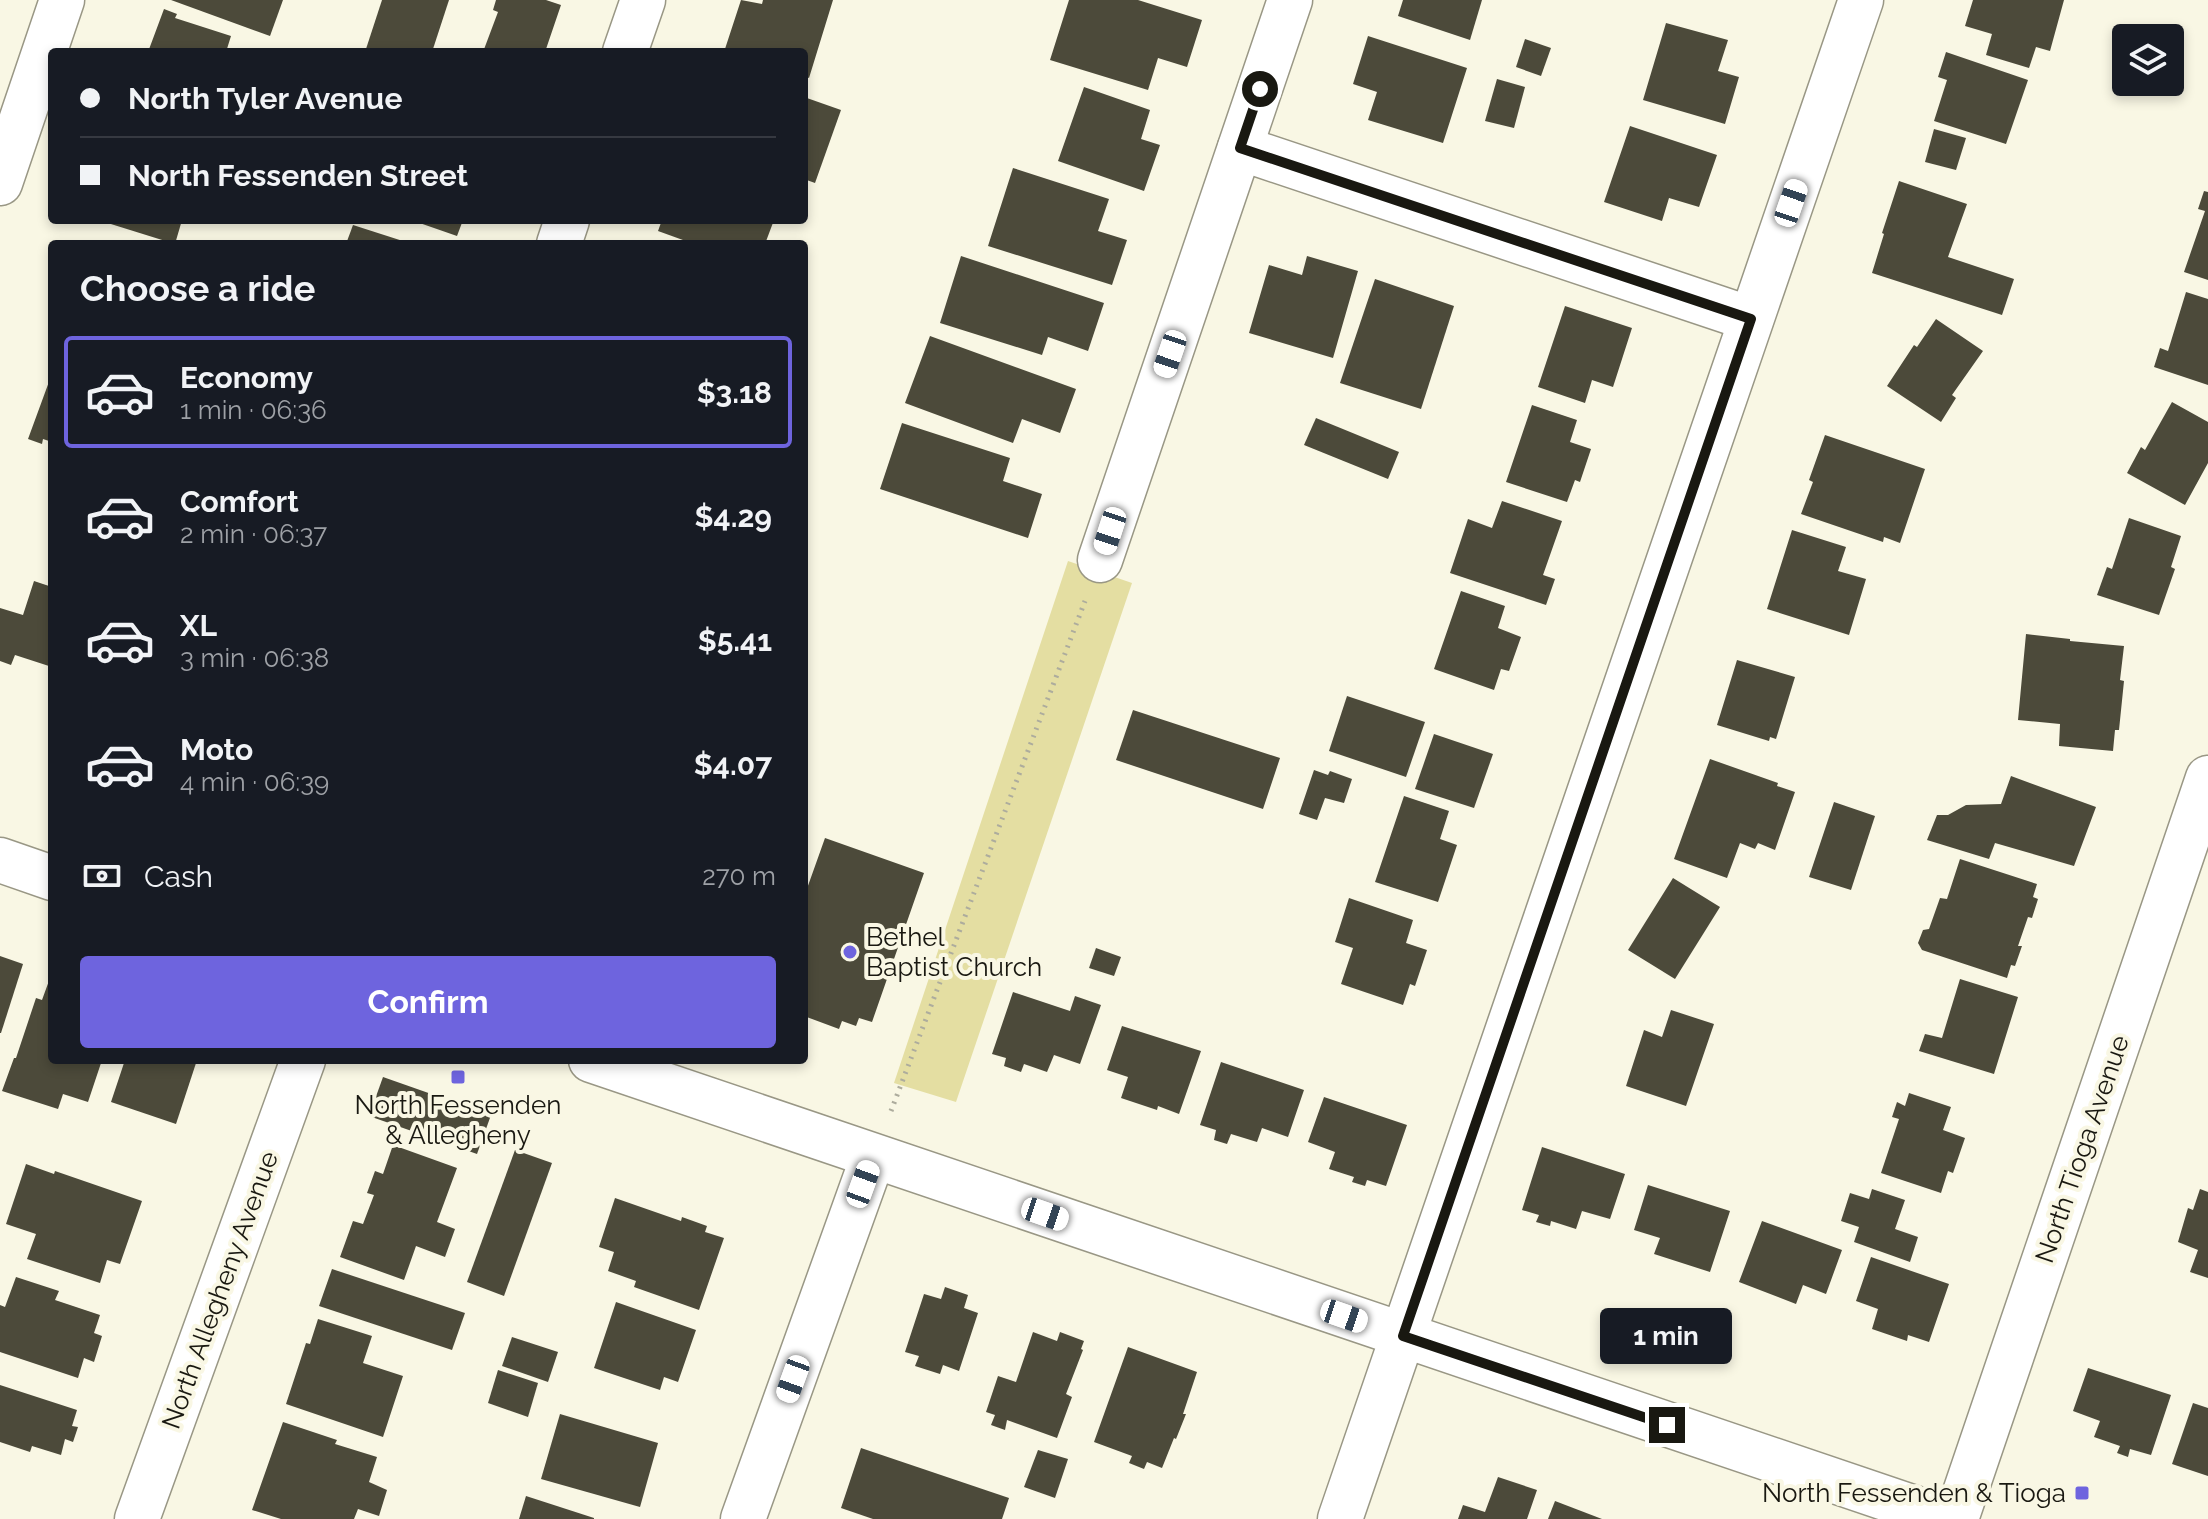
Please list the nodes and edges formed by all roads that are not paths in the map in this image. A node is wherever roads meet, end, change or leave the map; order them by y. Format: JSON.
{"nodes":[{"id":1,"x":62,"y":0,"type":"edge"},
{"id":2,"x":643,"y":0,"type":"edge"},
{"id":3,"x":1290,"y":0,"type":"edge"},
{"id":4,"x":1861,"y":0,"type":"edge"},
{"id":5,"x":626,"y":48,"type":"edge"},
{"id":6,"x":1240,"y":148,"type":"junction"},
{"id":7,"x":0,"y":183,"type":"edge"},
{"id":8,"x":1751,"y":319,"type":"junction"},
{"id":9,"x":1100,"y":560,"type":"road end"},
{"id":10,"x":2208,"y":778,"type":"edge"},
{"id":11,"x":0,"y":860,"type":"edge"},
{"id":12,"x":48,"y":877,"type":"edge"},
{"id":13,"x":302,"y":1064,"type":"edge"},
{"id":14,"x":603,"y":1064,"type":"edge"},
{"id":15,"x":873,"y":1157,"type":"junction"},
{"id":16,"x":1403,"y":1336,"type":"junction"},
{"id":17,"x":137,"y":1519,"type":"edge"},
{"id":18,"x":743,"y":1519,"type":"edge"},
{"id":19,"x":1340,"y":1519,"type":"edge"},
{"id":20,"x":1947,"y":1519,"type":"edge"},
{"id":21,"x":1956,"y":1519,"type":"edge"}],
"edges":[{"from":1,"to":7,"type":"street"},
{"from":2,"to":5,"type":"street"},
{"from":3,"to":6,"type":"street"},
{"from":4,"to":8,"type":"street"},
{"from":6,"to":8,"type":"street"},
{"from":6,"to":9,"type":"street"},
{"from":8,"to":16,"type":"street"},
{"from":10,"to":21,"type":"street","name":"North Tioga Avenue"},
{"from":11,"to":12,"type":"street"},
{"from":13,"to":17,"type":"street","name":"North Allegheny Avenue"},
{"from":14,"to":15,"type":"street"},
{"from":15,"to":16,"type":"street"},
{"from":15,"to":18,"type":"street"},
{"from":16,"to":19,"type":"street"},
{"from":16,"to":20,"type":"street"}]}
